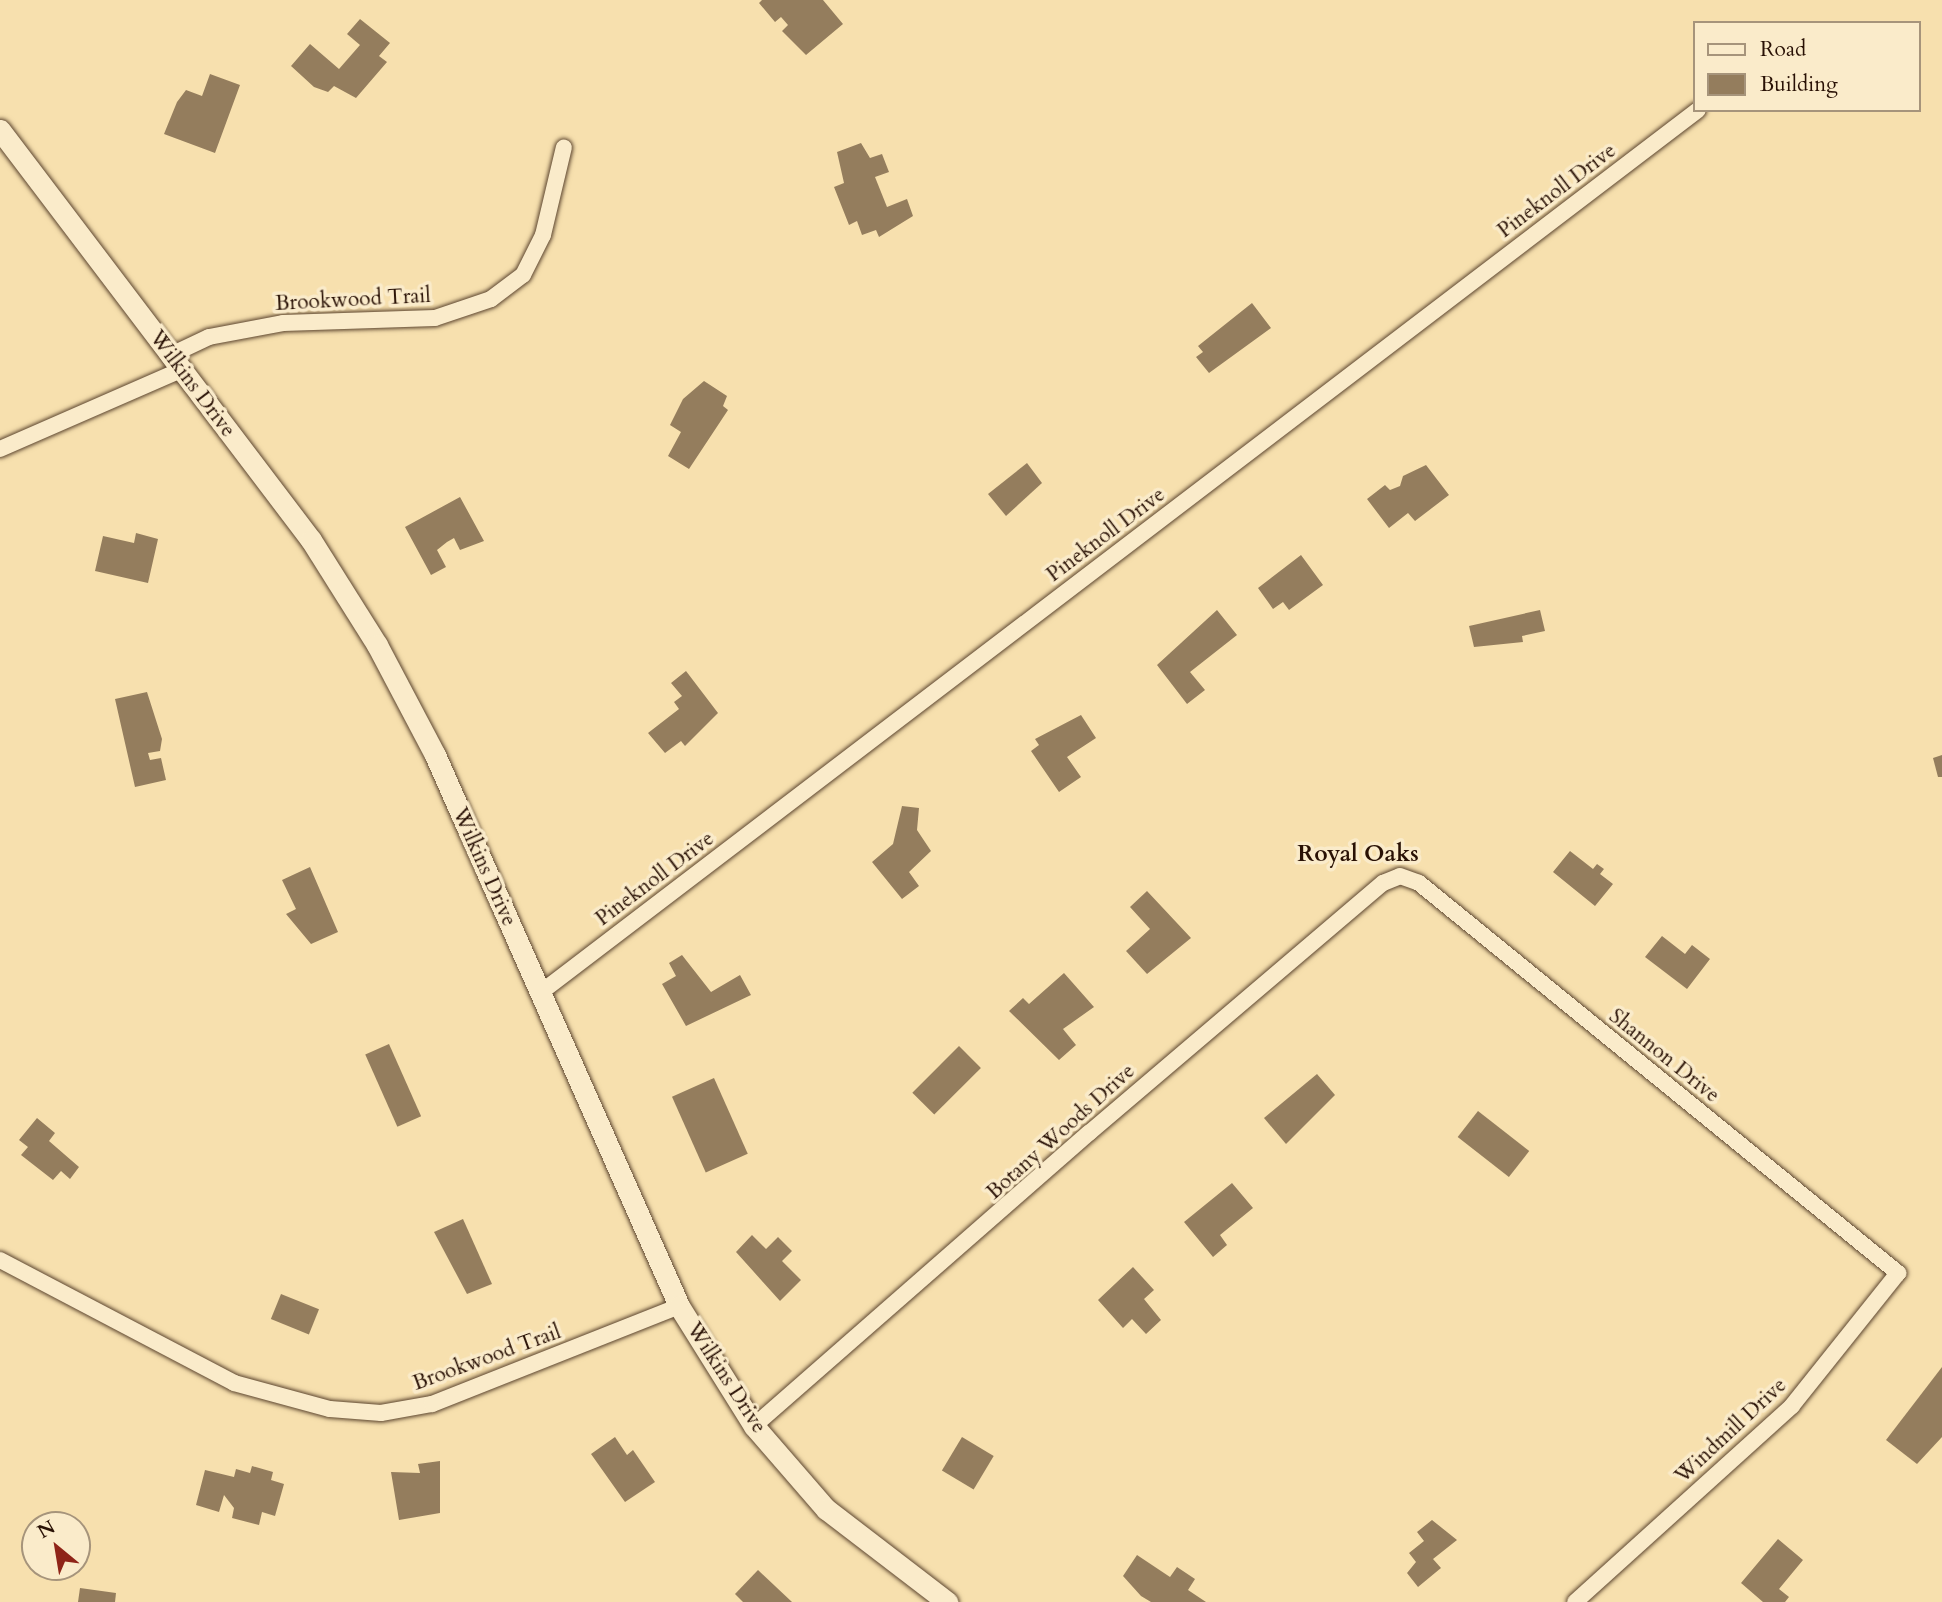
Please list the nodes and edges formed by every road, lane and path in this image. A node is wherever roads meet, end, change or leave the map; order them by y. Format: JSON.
{"nodes":[{"id":1,"x":1695,"y":112,"type":"edge"},
{"id":2,"x":0,"y":130,"type":"edge"},
{"id":3,"x":564,"y":147,"type":"dead end"},
{"id":4,"x":176,"y":363,"type":"junction"},
{"id":5,"x":0,"y":449,"type":"edge"},
{"id":6,"x":1400,"y":876,"type":"joint"},
{"id":7,"x":540,"y":993,"type":"junction"},
{"id":8,"x":0,"y":1260,"type":"edge"},
{"id":9,"x":1898,"y":1273,"type":"joint"},
{"id":10,"x":679,"y":1306,"type":"junction"},
{"id":11,"x":754,"y":1426,"type":"junction"},
{"id":12,"x":947,"y":1602,"type":"edge"},
{"id":13,"x":1576,"y":1602,"type":"edge"}],
"edges":[{"from":1,"to":7,"type":"street","name":"Pineknoll Drive"},
{"from":2,"to":4,"type":"street","name":"Wilkins Drive"},
{"from":3,"to":4,"type":"street","name":"Brookwood Trail"},
{"from":4,"to":5,"type":"street","name":"Brookwood Trail"},
{"from":4,"to":7,"type":"street","name":"Wilkins Drive"},
{"from":6,"to":9,"type":"street","name":"Shannon Drive"},
{"from":6,"to":11,"type":"street","name":"Botany Woods Drive"},
{"from":7,"to":10,"type":"street","name":"Wilkins Drive"},
{"from":8,"to":10,"type":"street","name":"Brookwood Trail"},
{"from":9,"to":13,"type":"street","name":"Windmill Drive"},
{"from":10,"to":11,"type":"street","name":"Wilkins Drive"},
{"from":11,"to":12,"type":"street","name":"Wilkins Drive"}]}
